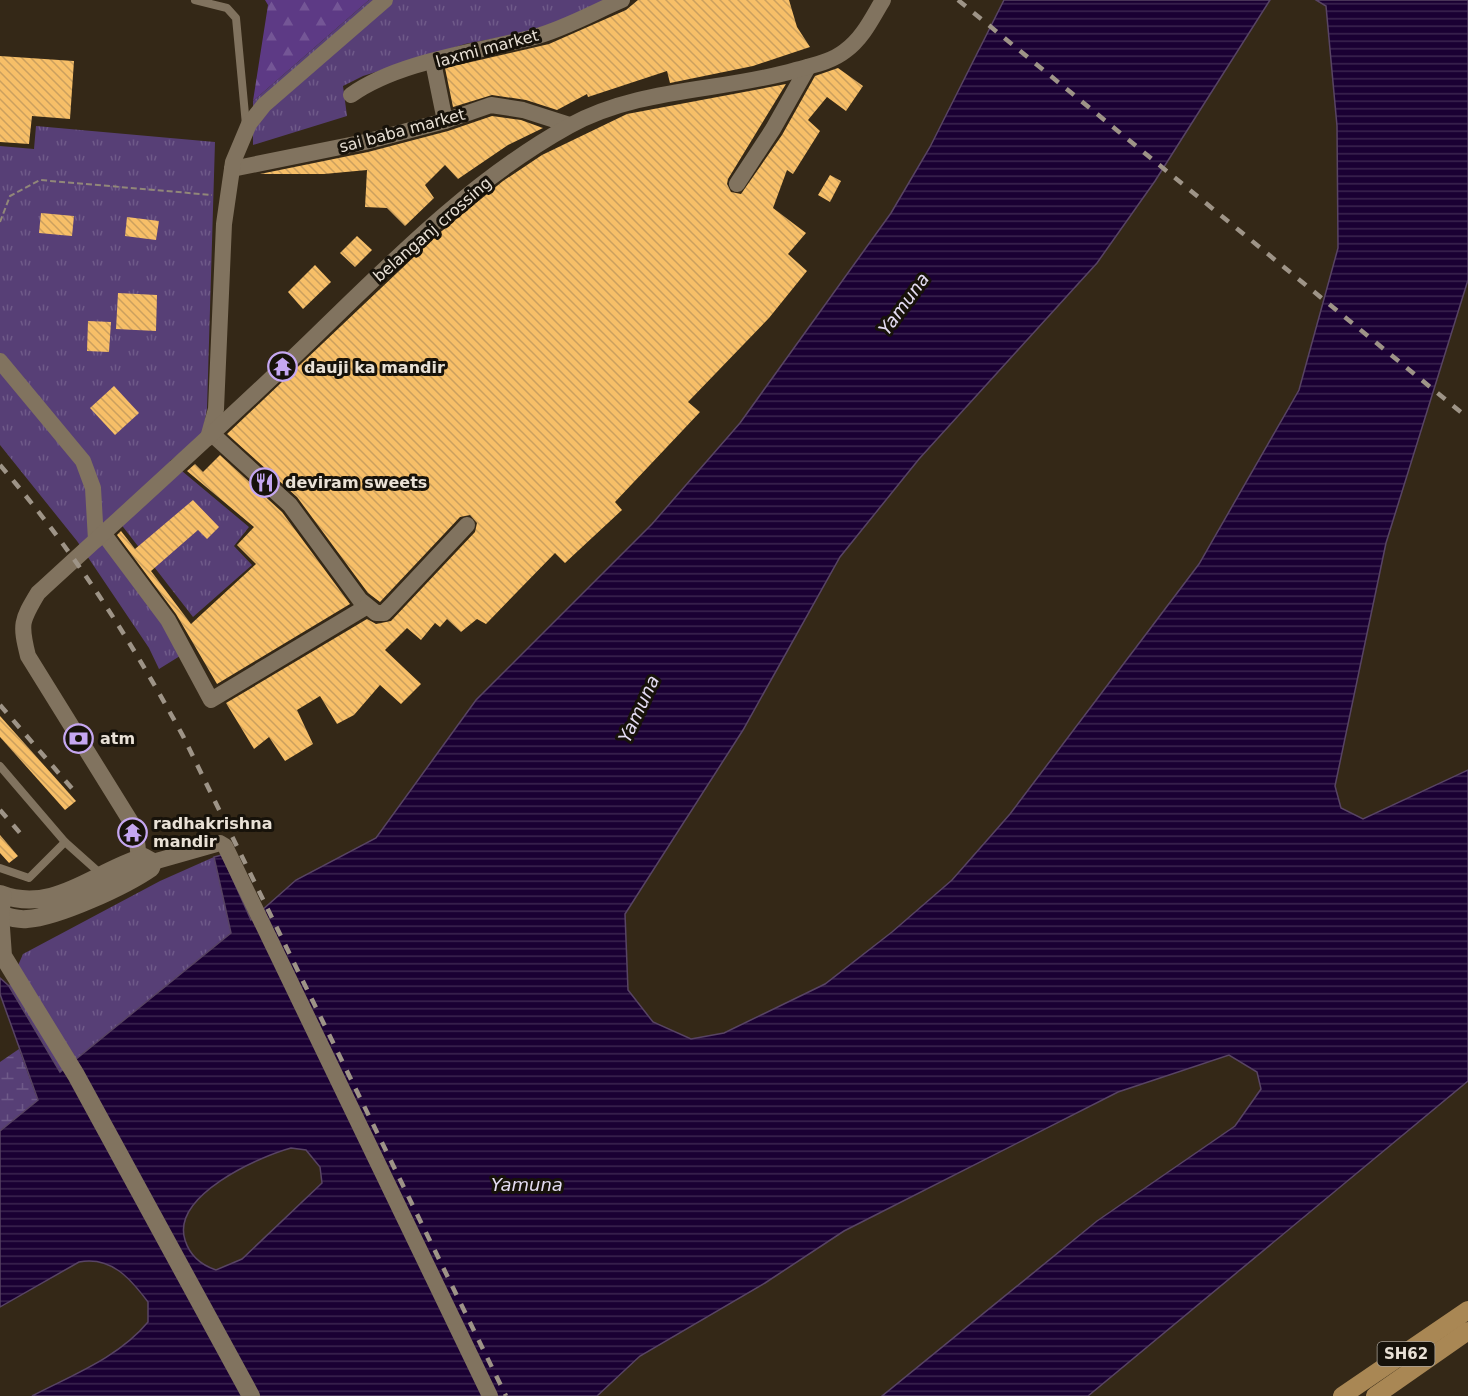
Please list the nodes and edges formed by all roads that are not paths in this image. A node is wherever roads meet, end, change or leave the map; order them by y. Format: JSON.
{"nodes":[{"id":1,"x":195,"y":0,"type":"edge"},
{"id":2,"x":385,"y":0,"type":"edge"},
{"id":3,"x":622,"y":0,"type":"edge"},
{"id":4,"x":883,"y":0,"type":"edge"},
{"id":5,"x":432,"y":62,"type":"junction"},
{"id":6,"x":808,"y":67,"type":"junction"},
{"id":7,"x":351,"y":95,"type":"dead end"},
{"id":8,"x":445,"y":121,"type":"junction"},
{"id":9,"x":570,"y":125,"type":"junction"},
{"id":10,"x":246,"y":129,"type":"junction"},
{"id":11,"x":232,"y":169,"type":"junction"},
{"id":12,"x":737,"y":184,"type":"dead end"},
{"id":13,"x":0,"y":361,"type":"edge"},
{"id":14,"x":210,"y":436,"type":"junction"},
{"id":15,"x":467,"y":525,"type":"dead end"},
{"id":16,"x":99,"y":537,"type":"junction"},
{"id":17,"x":366,"y":607,"type":"junction"},
{"id":18,"x":0,"y":766,"type":"edge"},
{"id":19,"x":65,"y":843,"type":"junction"},
{"id":20,"x":146,"y":860,"type":"junction"},
{"id":21,"x":0,"y":868,"type":"edge"},
{"id":22,"x":102,"y":875,"type":"junction"},
{"id":23,"x":76,"y":896,"type":"junction"},
{"id":24,"x":1,"y":904,"type":"edge"},
{"id":25,"x":1468,"y":1310,"type":"edge"},
{"id":26,"x":1468,"y":1332,"type":"edge"},
{"id":27,"x":1381,"y":1395,"type":"edge"},
{"id":28,"x":251,"y":1396,"type":"edge"},
{"id":29,"x":490,"y":1396,"type":"edge"},
{"id":30,"x":1342,"y":1396,"type":"edge"}],
"edges":[{"from":1,"to":10,"type":"lane"},
{"from":2,"to":10,"type":"street"},
{"from":3,"to":5,"type":"street","name":"laxmi market"},
{"from":4,"to":6,"type":"street","name":"belanganj crossing"},
{"from":5,"to":7,"type":"street","name":"laxmi market"},
{"from":5,"to":8,"type":"street"},
{"from":6,"to":9,"type":"street","name":"belanganj crossing"},
{"from":6,"to":12,"type":"street"},
{"from":8,"to":9,"type":"street","name":"sai baba market"},
{"from":8,"to":11,"type":"street","name":"sai baba market"},
{"from":9,"to":14,"type":"street","name":"belanganj crossing"},
{"from":10,"to":11,"type":"street"},
{"from":11,"to":14,"type":"street"},
{"from":13,"to":16,"type":"street"},
{"from":14,"to":16,"type":"street","name":"belanganj crossing"},
{"from":14,"to":17,"type":"street"},
{"from":15,"to":17,"type":"street"},
{"from":16,"to":17,"type":"street"},
{"from":16,"to":20,"type":"street","name":"belanganj crossing"},
{"from":18,"to":19,"type":"lane"},
{"from":19,"to":21,"type":"lane"},
{"from":19,"to":22,"type":"lane"},
{"from":20,"to":22,"type":"main road"},
{"from":20,"to":23,"type":"main road"},
{"from":20,"to":29,"type":"street"},
{"from":22,"to":23,"type":"main road"},
{"from":23,"to":24,"type":"main road"},
{"from":24,"to":28,"type":"main road"},
{"from":25,"to":30,"type":"main road","number":"SH62"},
{"from":26,"to":27,"type":"main road","number":"SH62"}]}
